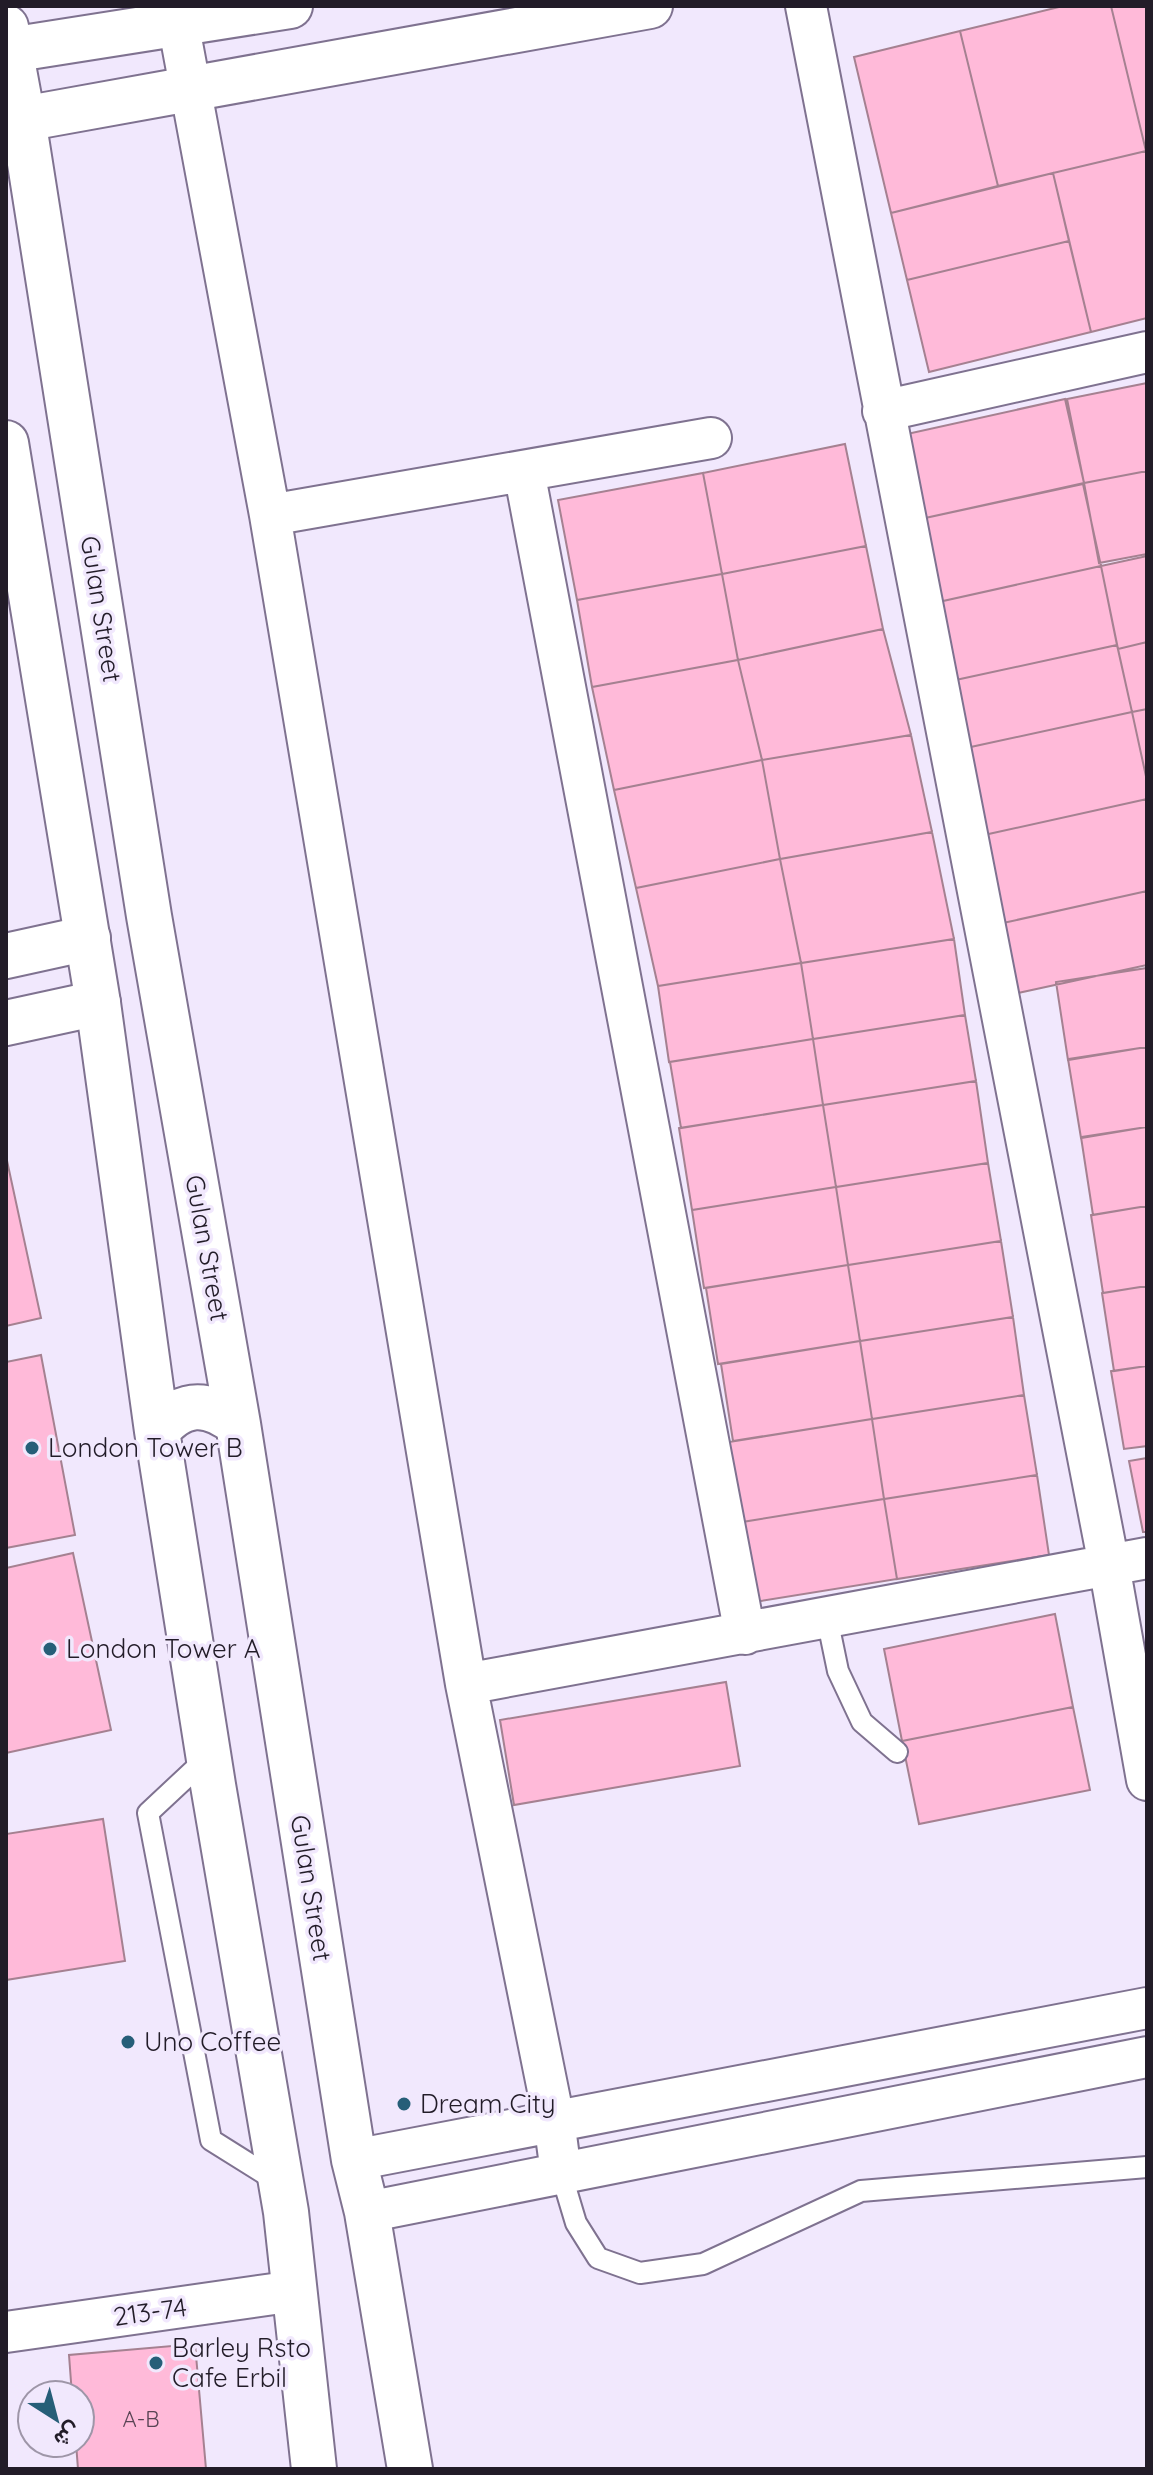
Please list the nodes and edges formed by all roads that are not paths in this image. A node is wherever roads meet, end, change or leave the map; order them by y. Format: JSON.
{"nodes":[{"id":1,"x":290,"y":6,"type":"edge"},
{"id":2,"x":650,"y":6,"type":"edge"},
{"id":3,"x":806,"y":6,"type":"edge"},
{"id":4,"x":177,"y":15,"type":"edge"},
{"id":5,"x":8,"y":38,"type":"edge"},
{"id":6,"x":190,"y":90,"type":"junction"},
{"id":7,"x":23,"y":119,"type":"junction"},
{"id":8,"x":1147,"y":352,"type":"edge"},
{"id":9,"x":883,"y":411,"type":"junction"},
{"id":10,"x":711,"y":438,"type":"dead end"},
{"id":11,"x":6,"y":443,"type":"edge"},
{"id":12,"x":524,"y":471,"type":"junction"},
{"id":13,"x":270,"y":515,"type":"junction"},
{"id":14,"x":88,"y":938,"type":"junction"},
{"id":15,"x":6,"y":956,"type":"edge"},
{"id":16,"x":98,"y":1003,"type":"junction"},
{"id":17,"x":6,"y":1023,"type":"edge"},
{"id":18,"x":238,"y":1424,"type":"junction"},
{"id":19,"x":157,"y":1431,"type":"junction"},
{"id":20,"x":1128,"y":1562,"type":"edge"},
{"id":21,"x":827,"y":1618,"type":"junction"},
{"id":22,"x":745,"y":1634,"type":"junction"},
{"id":23,"x":466,"y":1684,"type":"junction"},
{"id":24,"x":897,"y":1752,"type":"dead end"},
{"id":25,"x":209,"y":1756,"type":"junction"},
{"id":26,"x":1147,"y":1780,"type":"edge"},
{"id":27,"x":1147,"y":2008,"type":"edge"},
{"id":28,"x":1071,"y":2023,"type":"junction"},
{"id":29,"x":1147,"y":2057,"type":"edge"},
{"id":30,"x":1082,"y":2070,"type":"junction"},
{"id":31,"x":554,"y":2120,"type":"junction"},
{"id":32,"x":354,"y":2160,"type":"junction"},
{"id":33,"x":1147,"y":2167,"type":"edge"},
{"id":34,"x":561,"y":2173,"type":"junction"},
{"id":35,"x":281,"y":2184,"type":"junction"},
{"id":36,"x":367,"y":2212,"type":"junction"},
{"id":37,"x":295,"y":2291,"type":"junction"},
{"id":38,"x":6,"y":2332,"type":"edge"},
{"id":39,"x":314,"y":2469,"type":"edge"},
{"id":40,"x":410,"y":2469,"type":"edge"}],
"edges":[{"from":1,"to":4,"type":"main road"},
{"from":2,"to":6,"type":"main road"},
{"from":3,"to":9,"type":"street"},
{"from":4,"to":5,"type":"main road"},
{"from":4,"to":6,"type":"street"},
{"from":5,"to":7,"type":"main road","name":"Gulan Street"},
{"from":6,"to":7,"type":"main road"},
{"from":6,"to":13,"type":"street"},
{"from":7,"to":18,"type":"main road","name":"Gulan Street"},
{"from":8,"to":9,"type":"street"},
{"from":9,"to":20,"type":"street"},
{"from":10,"to":12,"type":"street"},
{"from":11,"to":14,"type":"main road"},
{"from":12,"to":13,"type":"street"},
{"from":12,"to":22,"type":"street"},
{"from":13,"to":23,"type":"street"},
{"from":14,"to":15,"type":"main road"},
{"from":14,"to":16,"type":"main road"},
{"from":16,"to":17,"type":"main road"},
{"from":16,"to":19,"type":"main road"},
{"from":18,"to":19,"type":"main road"},
{"from":18,"to":32,"type":"main road","name":"Gulan Street"},
{"from":19,"to":25,"type":"main road"},
{"from":20,"to":21,"type":"street"},
{"from":20,"to":26,"type":"street"},
{"from":21,"to":22,"type":"street"},
{"from":21,"to":24,"type":"lane"},
{"from":22,"to":23,"type":"street"},
{"from":23,"to":31,"type":"street"},
{"from":25,"to":35,"type":"main road"},
{"from":25,"to":35,"type":"lane"},
{"from":27,"to":28,"type":"street"},
{"from":28,"to":30,"type":"street"},
{"from":28,"to":31,"type":"street"},
{"from":29,"to":30,"type":"street"},
{"from":30,"to":34,"type":"street"},
{"from":31,"to":32,"type":"street"},
{"from":31,"to":34,"type":"street"},
{"from":32,"to":36,"type":"main road","name":"Gulan Street"},
{"from":33,"to":34,"type":"lane"},
{"from":34,"to":36,"type":"street"},
{"from":35,"to":37,"type":"main road"},
{"from":36,"to":40,"type":"main road","name":"Gulan Street"},
{"from":37,"to":38,"type":"street","name":"213-74"},
{"from":37,"to":39,"type":"main road"}]}
